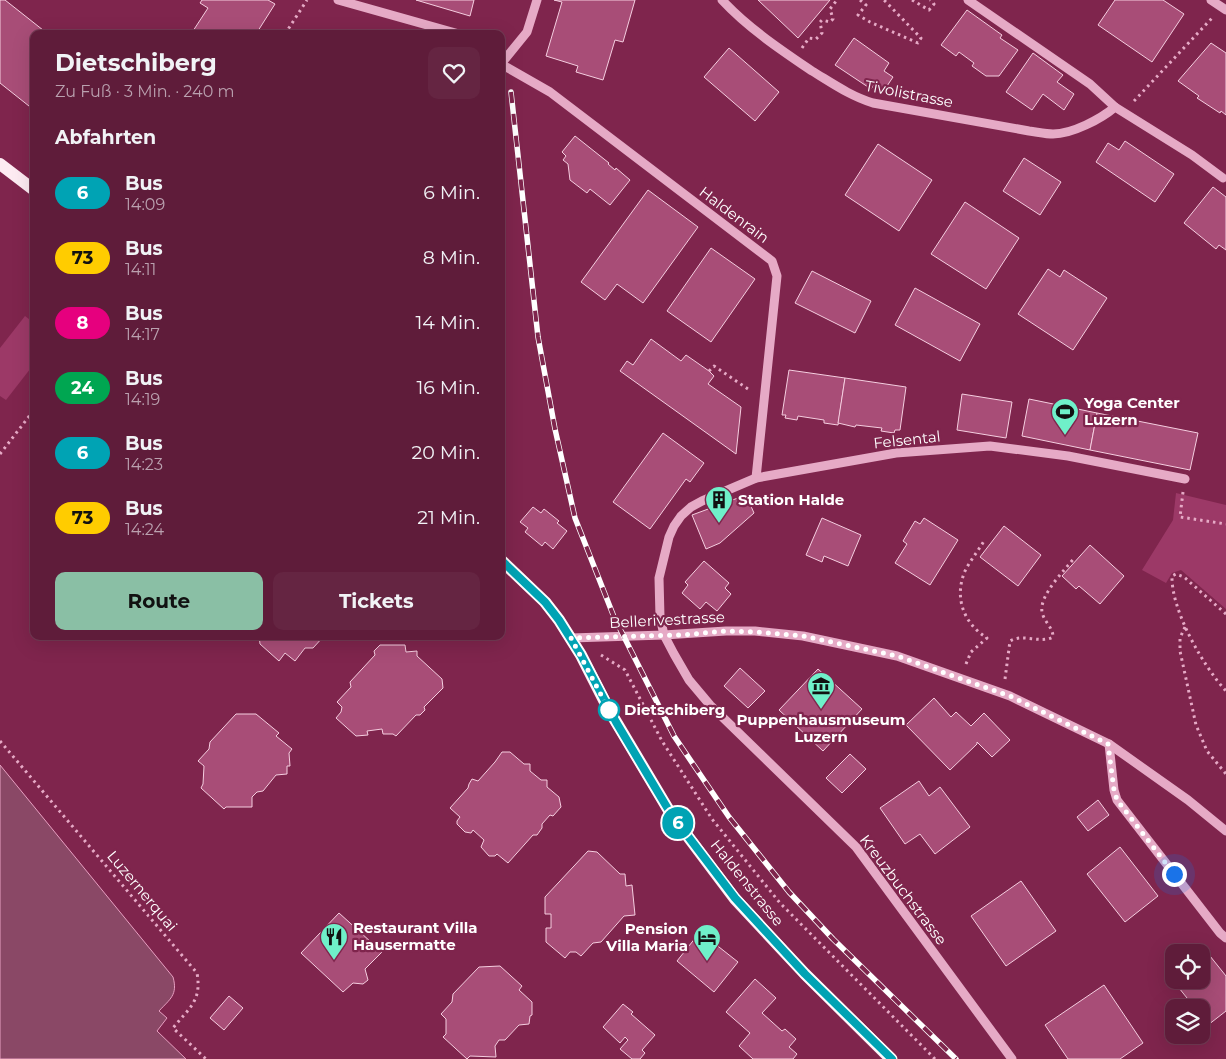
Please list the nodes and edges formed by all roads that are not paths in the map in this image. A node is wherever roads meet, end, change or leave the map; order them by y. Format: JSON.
{"nodes":[{"id":1,"x":338,"y":0,"type":"edge"},
{"id":2,"x":537,"y":0,"type":"edge"},
{"id":3,"x":722,"y":0,"type":"edge"},
{"id":4,"x":968,"y":0,"type":"edge"},
{"id":5,"x":1211,"y":0,"type":"edge"},
{"id":6,"x":1226,"y":10,"type":"edge"},
{"id":7,"x":445,"y":30,"type":"edge"},
{"id":8,"x":505,"y":59,"type":"edge"},
{"id":9,"x":505,"y":66,"type":"edge"},
{"id":10,"x":1115,"y":107,"type":"junction"},
{"id":11,"x":0,"y":164,"type":"edge"},
{"id":12,"x":1223,"y":178,"type":"dead end"},
{"id":13,"x":30,"y":187,"type":"edge"},
{"id":14,"x":756,"y":478,"type":"junction"},
{"id":15,"x":1185,"y":479,"type":"road end"},
{"id":16,"x":505,"y":564,"type":"edge"},
{"id":17,"x":664,"y":636,"type":"junction"},
{"id":18,"x":571,"y":638,"type":"junction"},
{"id":19,"x":1108,"y":744,"type":"junction"},
{"id":20,"x":1226,"y":831,"type":"edge"},
{"id":21,"x":1226,"y":938,"type":"edge"},
{"id":22,"x":892,"y":1059,"type":"edge"},
{"id":23,"x":1012,"y":1059,"type":"edge"}],
"edges":[{"from":1,"to":7,"type":"street"},
{"from":2,"to":8,"type":"street"},
{"from":3,"to":10,"type":"street","name":"Tivolistrasse"},
{"from":4,"to":10,"type":"street"},
{"from":5,"to":6,"type":"street"},
{"from":9,"to":14,"type":"street","name":"Haldenrain"},
{"from":10,"to":12,"type":"street"},
{"from":11,"to":13,"type":"main road"},
{"from":14,"to":15,"type":"street","name":"Felsental"},
{"from":14,"to":17,"type":"street","name":"Felsental"},
{"from":16,"to":18,"type":"main road","name":"Haldenstrasse"},
{"from":17,"to":18,"type":"street","name":"Bellerivestrasse"},
{"from":17,"to":19,"type":"street","name":"Bellerivestrasse"},
{"from":17,"to":23,"type":"street","name":"Kreuzbuchstrasse"},
{"from":18,"to":22,"type":"main road","name":"Haldenstrasse"},
{"from":19,"to":20,"type":"street","name":"Bellerivestrasse"},
{"from":19,"to":21,"type":"street"}]}
